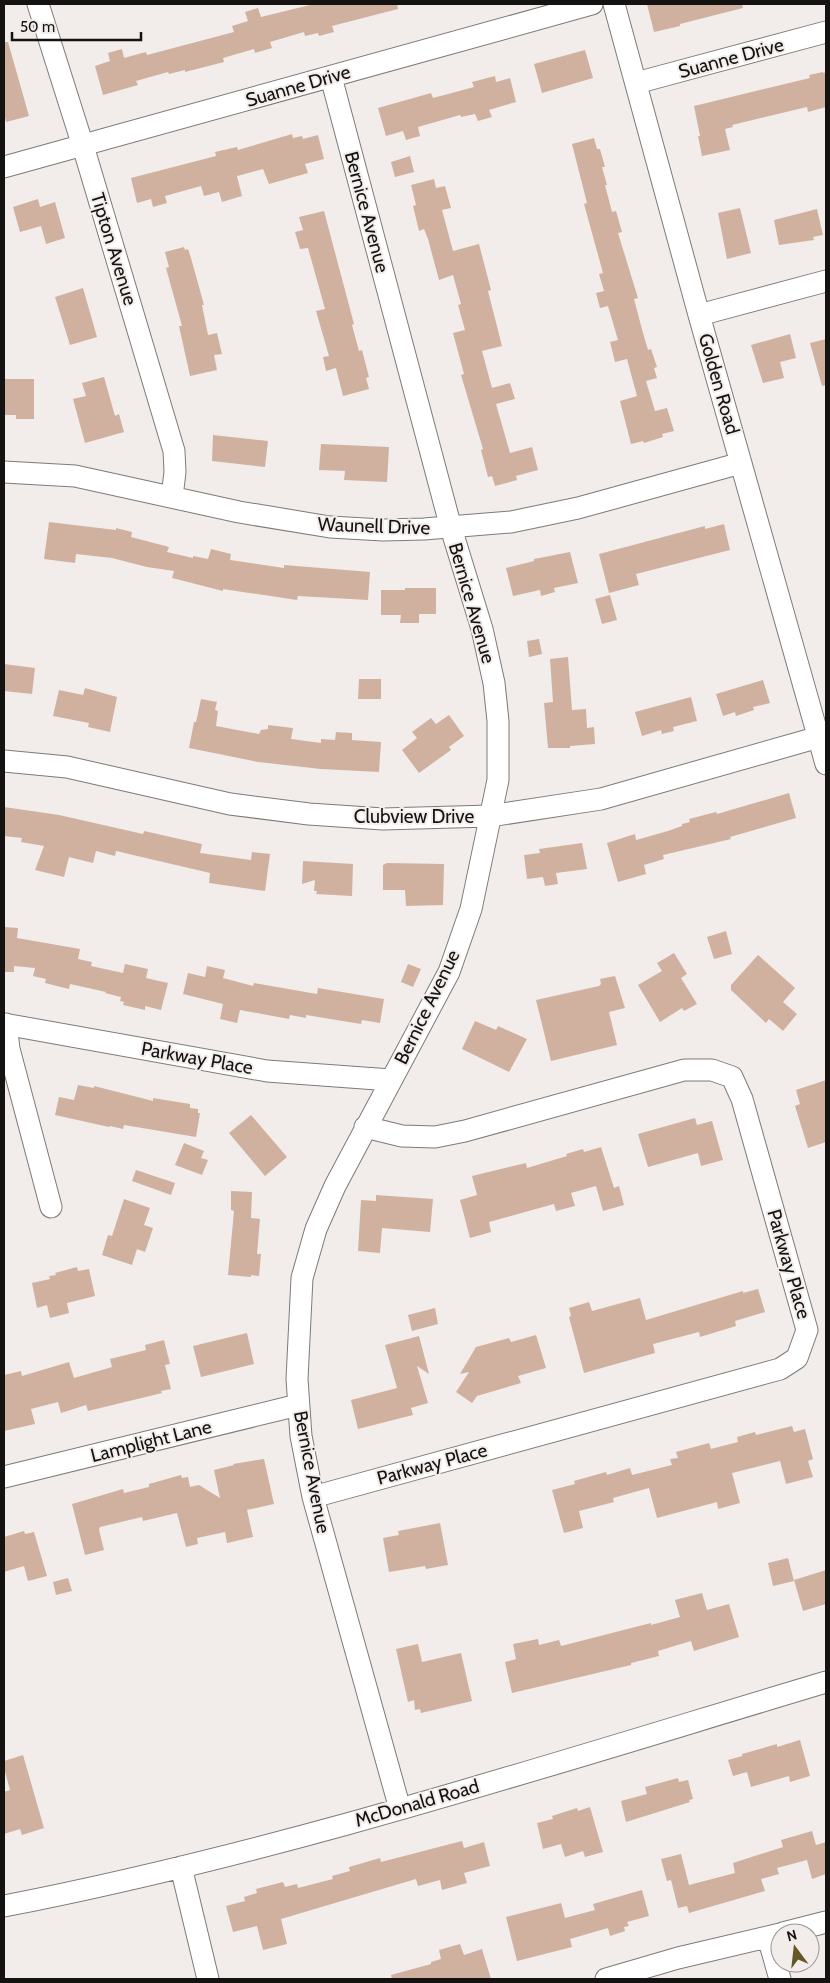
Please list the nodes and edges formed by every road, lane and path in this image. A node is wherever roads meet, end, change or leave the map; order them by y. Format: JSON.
{"nodes":[{"id":1,"x":38,"y":4,"type":"edge"},
{"id":2,"x":592,"y":4,"type":"edge"},
{"id":3,"x":614,"y":4,"type":"edge"},
{"id":4,"x":826,"y":32,"type":"edge"},
{"id":5,"x":331,"y":77,"type":"junction"},
{"id":6,"x":636,"y":83,"type":"junction"},
{"id":7,"x":83,"y":146,"type":"junction"},
{"id":8,"x":4,"y":167,"type":"edge"},
{"id":9,"x":826,"y":281,"type":"edge"},
{"id":10,"x":699,"y":316,"type":"junction"},
{"id":11,"x":741,"y":463,"type":"junction"},
{"id":12,"x":4,"y":472,"type":"edge"},
{"id":13,"x":172,"y":497,"type":"junction"},
{"id":14,"x":451,"y":528,"type":"junction"},
{"id":15,"x":819,"y":737,"type":"junction"},
{"id":16,"x":4,"y":761,"type":"edge"},
{"id":17,"x":826,"y":764,"type":"edge"},
{"id":18,"x":490,"y":816,"type":"junction"},
{"id":19,"x":5,"y":1024,"type":"edge"},
{"id":20,"x":391,"y":1080,"type":"junction"},
{"id":21,"x":365,"y":1127,"type":"junction"},
{"id":22,"x":50,"y":1206,"type":"dead end"},
{"id":23,"x":298,"y":1405,"type":"junction"},
{"id":24,"x":4,"y":1477,"type":"edge"},
{"id":25,"x":313,"y":1497,"type":"junction"},
{"id":26,"x":826,"y":1682,"type":"edge"},
{"id":27,"x":400,"y":1809,"type":"junction"},
{"id":28,"x":182,"y":1866,"type":"junction"},
{"id":29,"x":4,"y":1906,"type":"edge"},
{"id":30,"x":770,"y":1937,"type":"edge"},
{"id":31,"x":208,"y":1979,"type":"edge"},
{"id":32,"x":606,"y":1979,"type":"edge"}],
"edges":[{"from":1,"to":7,"type":"street","name":"Tipton Avenue"},
{"from":2,"to":5,"type":"street","name":"Suanne Drive"},
{"from":3,"to":6,"type":"street","name":"Golden Road"},
{"from":4,"to":6,"type":"street","name":"Suanne Drive"},
{"from":5,"to":7,"type":"street","name":"Suanne Drive"},
{"from":5,"to":14,"type":"street","name":"Bernice Avenue"},
{"from":6,"to":10,"type":"street","name":"Golden Road"},
{"from":7,"to":8,"type":"street","name":"Suanne Drive"},
{"from":7,"to":13,"type":"street","name":"Tipton Avenue"},
{"from":9,"to":10,"type":"street"},
{"from":10,"to":11,"type":"street","name":"Golden Road"},
{"from":11,"to":14,"type":"street","name":"Waunell Drive"},
{"from":11,"to":15,"type":"street","name":"Golden Road"},
{"from":12,"to":13,"type":"street","name":"Waunell Drive"},
{"from":13,"to":14,"type":"street","name":"Waunell Drive"},
{"from":14,"to":18,"type":"street","name":"Bernice Avenue"},
{"from":15,"to":17,"type":"street","name":"Golden Road"},
{"from":15,"to":18,"type":"street","name":"Clubview Drive"},
{"from":16,"to":18,"type":"street","name":"Clubview Drive"},
{"from":18,"to":20,"type":"street","name":"Bernice Avenue"},
{"from":19,"to":20,"type":"street","name":"Parkway Place"},
{"from":19,"to":22,"type":"street"},
{"from":20,"to":21,"type":"street","name":"Bernice Avenue"},
{"from":21,"to":23,"type":"street","name":"Bernice Avenue"},
{"from":21,"to":25,"type":"street","name":"Parkway Place"},
{"from":23,"to":24,"type":"street","name":"Lamplight Lane"},
{"from":23,"to":25,"type":"street","name":"Bernice Avenue"},
{"from":25,"to":27,"type":"street","name":"Bernice Avenue"},
{"from":26,"to":27,"type":"street","name":"McDonald Road"},
{"from":27,"to":28,"type":"street","name":"McDonald Road"},
{"from":28,"to":29,"type":"street","name":"McDonald Road"},
{"from":28,"to":31,"type":"street"},
{"from":30,"to":32,"type":"street"}]}
